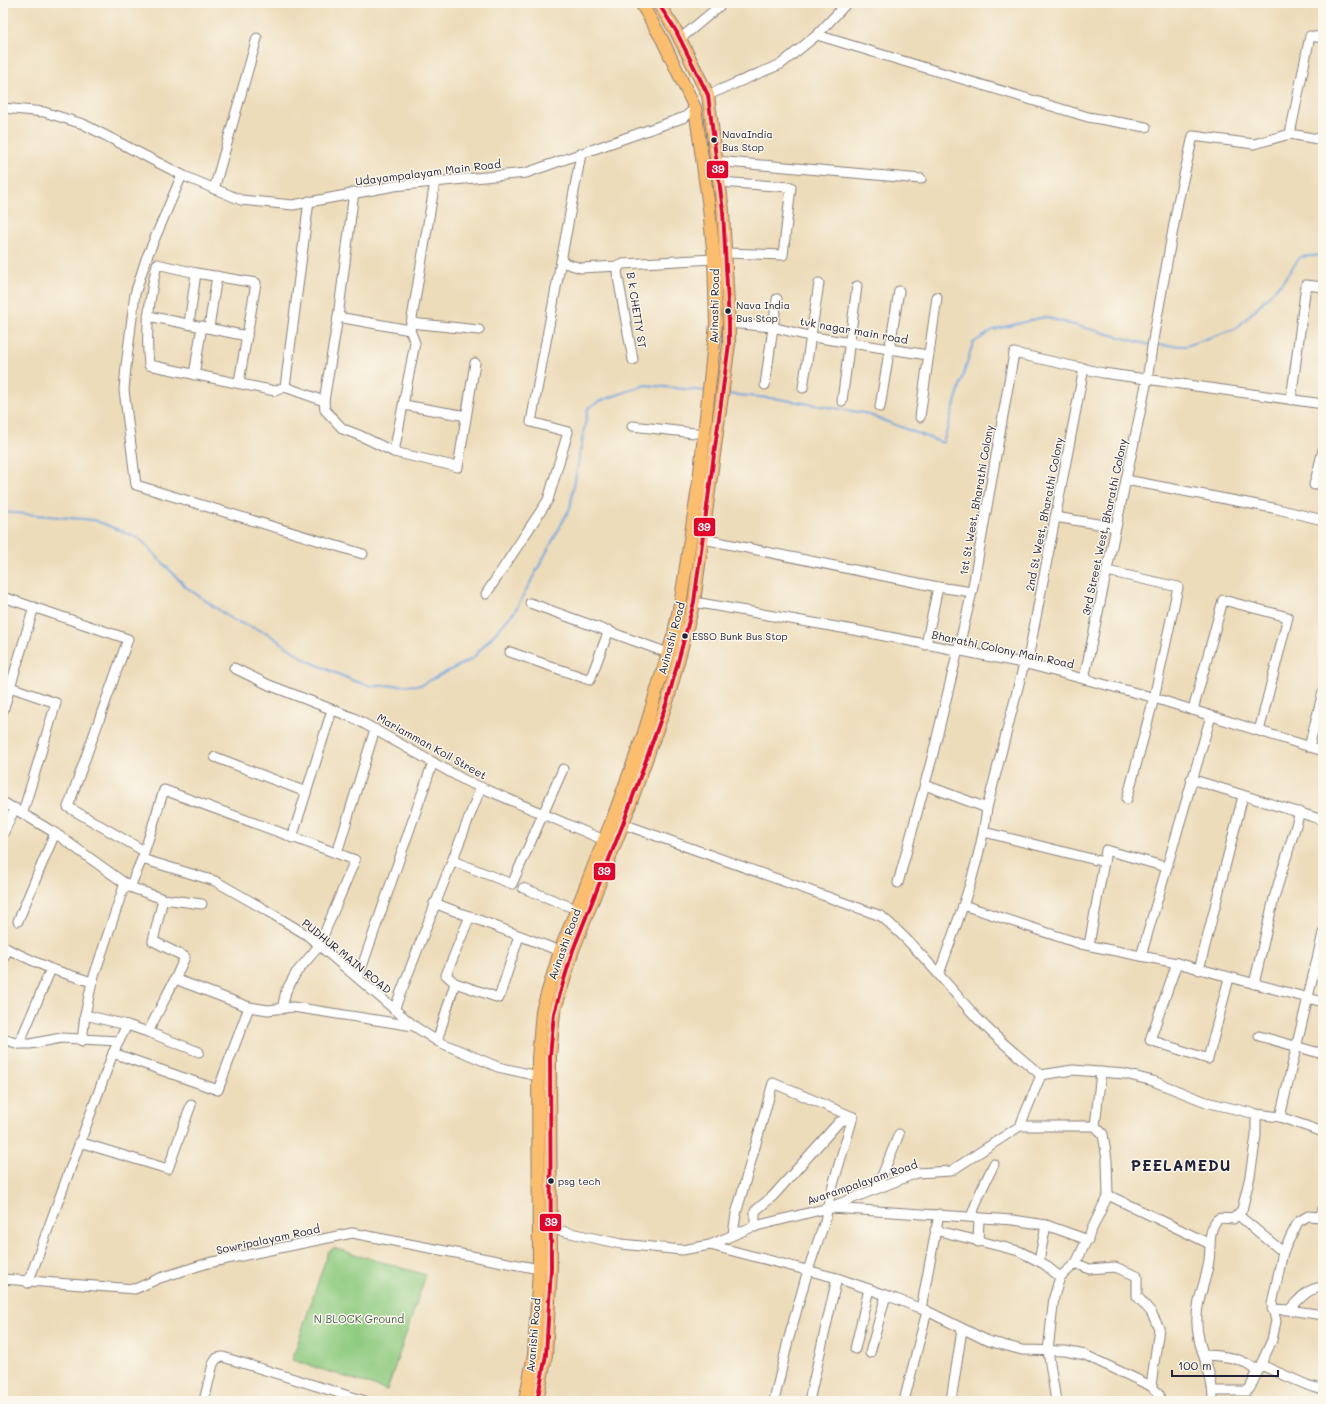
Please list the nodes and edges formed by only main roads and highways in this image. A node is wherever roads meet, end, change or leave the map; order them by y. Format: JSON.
{"nodes":[{"id":1,"x":641,"y":3,"type":"edge"},
{"id":2,"x":658,"y":3,"type":"edge"},
{"id":3,"x":582,"y":911,"type":"junction"},
{"id":4,"x":572,"y":936,"type":"junction"},
{"id":5,"x":539,"y":1269,"type":"joint"},
{"id":6,"x":524,"y":1401,"type":"edge"},
{"id":7,"x":537,"y":1401,"type":"edge"}],
"edges":[{"from":1,"to":3,"type":"main road","name":"Avinashi Road"},
{"from":2,"to":3,"type":"main road","name":"Avinashi Road"},
{"from":3,"to":4,"type":"main road","name":"Avinashi Road"},
{"from":4,"to":5,"type":"main road","name":"Avinashi Road"},
{"from":4,"to":7,"type":"main road","name":"Avinashi Road"},
{"from":5,"to":6,"type":"main road","name":"Avanishi Road"}]}
